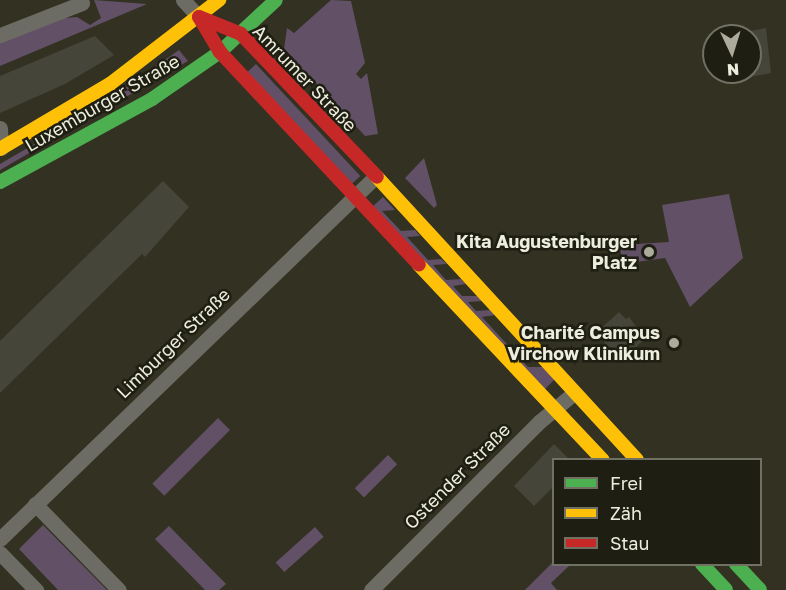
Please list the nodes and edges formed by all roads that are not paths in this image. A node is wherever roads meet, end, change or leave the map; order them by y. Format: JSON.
{"nodes":[{"id":1,"x":183,"y":0,"type":"edge"},
{"id":2,"x":219,"y":0,"type":"edge"},
{"id":3,"x":276,"y":0,"type":"edge"},
{"id":4,"x":82,"y":3,"type":"dead end"},
{"id":5,"x":199,"y":17,"type":"junction"},
{"id":6,"x":241,"y":34,"type":"junction"},
{"id":7,"x":0,"y":35,"type":"edge"},
{"id":8,"x":220,"y":52,"type":"junction"},
{"id":9,"x":0,"y":128,"type":"edge"},
{"id":10,"x":0,"y":148,"type":"edge"},
{"id":11,"x":375,"y":177,"type":"junction"},
{"id":12,"x":0,"y":182,"type":"edge"},
{"id":13,"x":354,"y":196,"type":"junction"},
{"id":14,"x":574,"y":393,"type":"junction"},
{"id":15,"x":555,"y":408,"type":"junction"},
{"id":16,"x":602,"y":458,"type":"edge"},
{"id":17,"x":636,"y":458,"type":"edge"},
{"id":18,"x":35,"y":504,"type":"junction"},
{"id":19,"x":0,"y":539,"type":"edge"},
{"id":20,"x":0,"y":553,"type":"edge"},
{"id":21,"x":704,"y":566,"type":"edge"},
{"id":22,"x":738,"y":566,"type":"edge"},
{"id":23,"x":36,"y":590,"type":"edge"},
{"id":24,"x":119,"y":590,"type":"edge"},
{"id":25,"x":371,"y":590,"type":"edge"},
{"id":26,"x":726,"y":590,"type":"edge"},
{"id":27,"x":760,"y":590,"type":"edge"}],
"edges":[{"from":1,"to":5,"type":"street"},
{"from":2,"to":5,"type":"main road","name":"Luxemburger Straße"},
{"from":3,"to":6,"type":"main road","name":"Luxemburger Straße"},
{"from":4,"to":7,"type":"street"},
{"from":5,"to":6,"type":"main road","name":"Amrumer Straße"},
{"from":5,"to":8,"type":"main road"},
{"from":5,"to":10,"type":"main road","name":"Luxemburger Straße"},
{"from":6,"to":8,"type":"main road","name":"Luxemburger Straße"},
{"from":6,"to":11,"type":"main road","name":"Amrumer Straße"},
{"from":8,"to":12,"type":"main road","name":"Luxemburger Straße"},
{"from":8,"to":13,"type":"main road"},
{"from":9,"to":10,"type":"street"},
{"from":11,"to":13,"type":"street","name":"Limburger Straße"},
{"from":11,"to":14,"type":"main road","name":"Amrumer Straße"},
{"from":13,"to":15,"type":"main road"},
{"from":13,"to":18,"type":"street","name":"Limburger Straße"},
{"from":14,"to":15,"type":"street","name":"Ostender Straße"},
{"from":14,"to":17,"type":"main road","name":"Amrumer Straße"},
{"from":15,"to":16,"type":"main road"},
{"from":15,"to":25,"type":"street","name":"Ostender Straße"},
{"from":18,"to":19,"type":"street","name":"Limburger Straße"},
{"from":18,"to":24,"type":"street"},
{"from":20,"to":23,"type":"street"},
{"from":21,"to":26,"type":"main road"},
{"from":22,"to":27,"type":"main road"}]}
